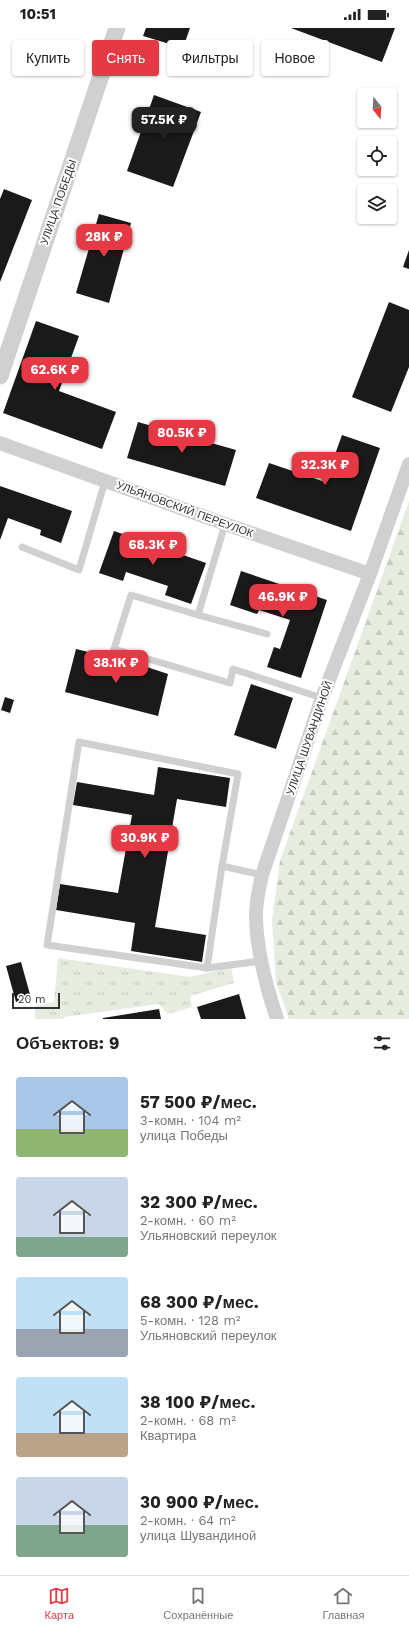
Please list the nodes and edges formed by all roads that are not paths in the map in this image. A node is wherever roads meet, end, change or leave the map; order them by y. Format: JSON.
{"nodes":[{"id":1,"x":117,"y":28,"type":"edge"},
{"id":2,"x":0,"y":376,"type":"edge"},
{"id":3,"x":0,"y":443,"type":"edge"},
{"id":4,"x":409,"y":464,"type":"edge"},
{"id":5,"x":105,"y":481,"type":"junction"},
{"id":6,"x":226,"y":524,"type":"junction"},
{"id":7,"x":22,"y":547,"type":"dead end"},
{"id":8,"x":370,"y":574,"type":"junction"},
{"id":9,"x":198,"y":615,"type":"junction"},
{"id":10,"x":267,"y":634,"type":"dead end"},
{"id":11,"x":322,"y":698,"type":"junction"},
{"id":12,"x":222,"y":866,"type":"junction"},
{"id":13,"x":262,"y":875,"type":"junction"},
{"id":14,"x":261,"y":961,"type":"junction"},
{"id":15,"x":207,"y":968,"type":"junction"},
{"id":16,"x":277,"y":1019,"type":"edge"}],
"edges":[{"from":1,"to":2,"type":"street","name":"УЛИЦА ПОБЕДЫ"},
{"from":3,"to":5,"type":"street","name":"УЛЬЯНОВСКИЙ ПЕРЕУЛОК"},
{"from":4,"to":8,"type":"street","name":"УЛИЦА ШУВАНДИНОЙ"},
{"from":5,"to":6,"type":"street","name":"УЛЬЯНОВСКИЙ ПЕРЕУЛОК"},
{"from":5,"to":7,"type":"lane"},
{"from":6,"to":8,"type":"street","name":"УЛЬЯНОВСКИЙ ПЕРЕУЛОК"},
{"from":6,"to":9,"type":"lane"},
{"from":8,"to":11,"type":"street","name":"УЛИЦА ШУВАНДИНОЙ"},
{"from":9,"to":10,"type":"lane"},
{"from":9,"to":11,"type":"lane"},
{"from":11,"to":13,"type":"street","name":"УЛИЦА ШУВАНДИНОЙ"},
{"from":12,"to":13,"type":"lane"},
{"from":12,"to":15,"type":"lane"},
{"from":12,"to":15,"type":"lane"},
{"from":13,"to":14,"type":"street","name":"УЛИЦА ШУВАНДИНОЙ"},
{"from":14,"to":15,"type":"lane"},
{"from":14,"to":16,"type":"street","name":"УЛИЦА ШУВАНДИНОЙ"}]}
